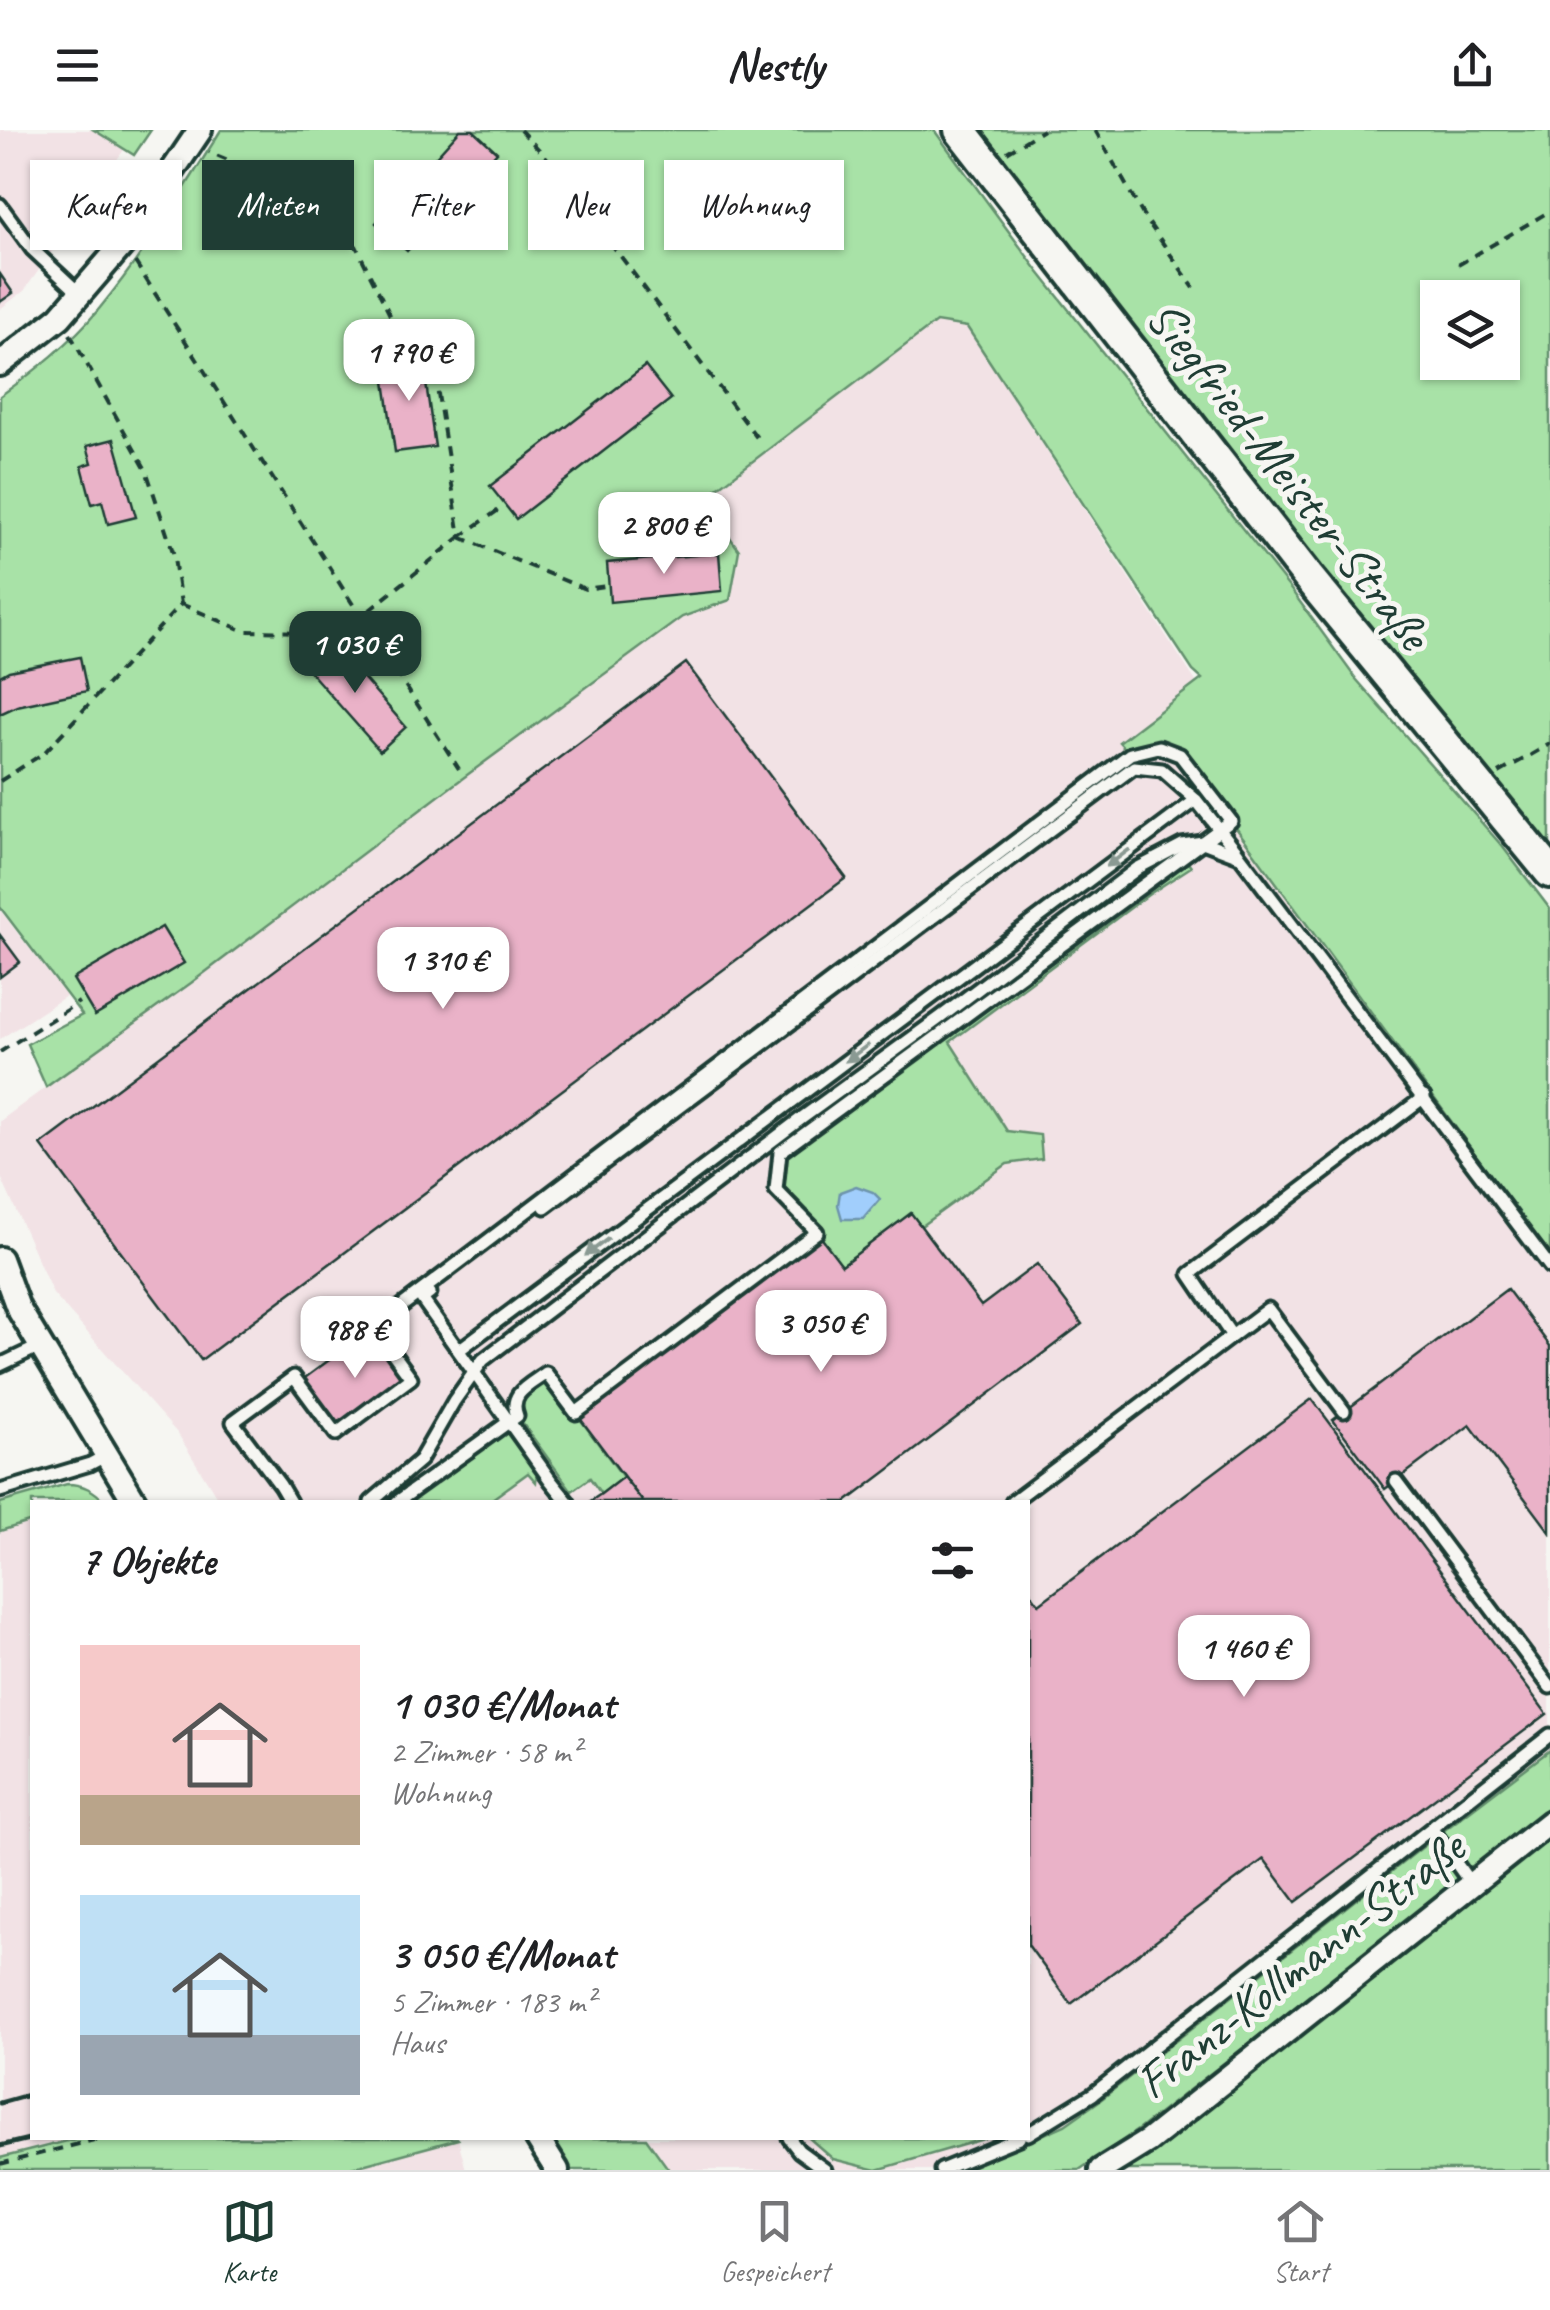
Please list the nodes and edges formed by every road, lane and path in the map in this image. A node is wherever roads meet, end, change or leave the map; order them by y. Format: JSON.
{"nodes":[{"id":1,"x":520,"y":130,"type":"edge"},
{"id":2,"x":960,"y":130,"type":"edge"},
{"id":3,"x":1043,"y":130,"type":"edge"},
{"id":4,"x":1095,"y":130,"type":"edge"},
{"id":5,"x":196,"y":136,"type":"edge"},
{"id":6,"x":180,"y":160,"type":"edge"},
{"id":7,"x":986,"y":166,"type":"junction"},
{"id":8,"x":0,"y":206,"type":"edge"},
{"id":9,"x":1550,"y":211,"type":"edge"},
{"id":10,"x":118,"y":250,"type":"edge"},
{"id":11,"x":127,"y":250,"type":"edge"},
{"id":12,"x":1458,"y":266,"type":"dead end"},
{"id":13,"x":1194,"y":288,"type":"dead end"},
{"id":14,"x":80,"y":294,"type":"junction"},
{"id":15,"x":60,"y":317,"type":"junction"},
{"id":16,"x":0,"y":364,"type":"edge"},
{"id":17,"x":760,"y":443,"type":"dead end"},
{"id":18,"x":500,"y":509,"type":"dead end"},
{"id":19,"x":460,"y":538,"type":"junction"},
{"id":20,"x":606,"y":586,"type":"dead end"},
{"id":21,"x":181,"y":604,"type":"junction"},
{"id":22,"x":361,"y":618,"type":"junction"},
{"id":23,"x":1550,"y":744,"type":"edge"},
{"id":24,"x":459,"y":769,"type":"dead end"},
{"id":25,"x":0,"y":781,"type":"edge"},
{"id":26,"x":1478,"y":785,"type":"junction"},
{"id":27,"x":1196,"y":800,"type":"junction"},
{"id":28,"x":1220,"y":830,"type":"junction"},
{"id":29,"x":1203,"y":842,"type":"junction"},
{"id":30,"x":1240,"y":856,"type":"junction"},
{"id":31,"x":1550,"y":872,"type":"edge"},
{"id":32,"x":80,"y":1002,"type":"dead end"},
{"id":33,"x":0,"y":1052,"type":"edge"},
{"id":34,"x":1424,"y":1098,"type":"junction"},
{"id":35,"x":0,"y":1259,"type":"edge"},
{"id":36,"x":1550,"y":1267,"type":"edge"},
{"id":37,"x":1232,"y":1336,"type":"junction"},
{"id":38,"x":40,"y":1346,"type":"junction"},
{"id":39,"x":459,"y":1350,"type":"junction"},
{"id":40,"x":0,"y":1365,"type":"edge"},
{"id":41,"x":474,"y":1372,"type":"junction"},
{"id":42,"x":1344,"y":1411,"type":"dead end"},
{"id":43,"x":509,"y":1422,"type":"junction"},
{"id":44,"x":106,"y":1454,"type":"junction"},
{"id":45,"x":1396,"y":1481,"type":"dead end"},
{"id":46,"x":0,"y":1491,"type":"edge"},
{"id":47,"x":134,"y":1500,"type":"edge"},
{"id":48,"x":289,"y":1500,"type":"edge"},
{"id":49,"x":373,"y":1500,"type":"edge"},
{"id":50,"x":401,"y":1500,"type":"edge"},
{"id":51,"x":567,"y":1500,"type":"edge"},
{"id":52,"x":1015,"y":1500,"type":"edge"},
{"id":53,"x":1550,"y":1687,"type":"edge"},
{"id":54,"x":1550,"y":1735,"type":"edge"},
{"id":55,"x":1550,"y":1822,"type":"edge"},
{"id":56,"x":1432,"y":1829,"type":"junction"},
{"id":57,"x":1470,"y":1884,"type":"junction"},
{"id":58,"x":1030,"y":2133,"type":"edge"},
{"id":59,"x":94,"y":2140,"type":"edge"},
{"id":60,"x":538,"y":2140,"type":"edge"},
{"id":61,"x":791,"y":2140,"type":"edge"},
{"id":62,"x":1014,"y":2140,"type":"edge"},
{"id":63,"x":0,"y":2164,"type":"edge"},
{"id":64,"x":557,"y":2170,"type":"edge"},
{"id":65,"x":825,"y":2170,"type":"edge"},
{"id":66,"x":941,"y":2170,"type":"edge"},
{"id":67,"x":1100,"y":2170,"type":"edge"}],
"edges":[{"from":1,"to":17,"type":"path"},
{"from":2,"to":7,"type":"street","name":"Siegfried-Meister-Straße"},
{"from":3,"to":7,"type":"path"},
{"from":4,"to":13,"type":"path"},
{"from":5,"to":6,"type":"street"},
{"from":5,"to":19,"type":"path"},
{"from":7,"to":26,"type":"street","name":"Siegfried-Meister-Straße"},
{"from":8,"to":14,"type":"lane"},
{"from":9,"to":12,"type":"path"},
{"from":10,"to":14,"type":"street"},
{"from":11,"to":22,"type":"path"},
{"from":14,"to":15,"type":"street"},
{"from":15,"to":16,"type":"street"},
{"from":15,"to":21,"type":"path"},
{"from":18,"to":19,"type":"path"},
{"from":19,"to":20,"type":"path"},
{"from":19,"to":22,"type":"path"},
{"from":21,"to":22,"type":"path"},
{"from":21,"to":25,"type":"path"},
{"from":22,"to":24,"type":"path"},
{"from":23,"to":26,"type":"path"},
{"from":26,"to":31,"type":"street","name":"Siegfried-Meister-Straße"},
{"from":27,"to":28,"type":"lane"},
{"from":27,"to":39,"type":"lane","one_way":true},
{"from":27,"to":39,"type":"lane"},
{"from":28,"to":29,"type":"lane"},
{"from":28,"to":30,"type":"lane"},
{"from":28,"to":48,"type":"lane"},
{"from":29,"to":30,"type":"lane"},
{"from":29,"to":41,"type":"lane"},
{"from":29,"to":43,"type":"lane"},
{"from":30,"to":34,"type":"lane"},
{"from":32,"to":33,"type":"path"},
{"from":34,"to":36,"type":"lane"},
{"from":34,"to":37,"type":"lane"},
{"from":35,"to":38,"type":"street"},
{"from":37,"to":42,"type":"lane"},
{"from":37,"to":52,"type":"lane"},
{"from":38,"to":40,"type":"lane"},
{"from":38,"to":44,"type":"street"},
{"from":39,"to":41,"type":"lane"},
{"from":41,"to":43,"type":"lane"},
{"from":41,"to":49,"type":"lane"},
{"from":43,"to":50,"type":"lane"},
{"from":43,"to":51,"type":"lane"},
{"from":44,"to":46,"type":"lane"},
{"from":44,"to":47,"type":"street"},
{"from":45,"to":53,"type":"lane"},
{"from":54,"to":56,"type":"lane"},
{"from":55,"to":57,"type":"street","name":"Franz-Kollmann-Straße"},
{"from":56,"to":57,"type":"lane"},
{"from":56,"to":58,"type":"lane"},
{"from":57,"to":67,"type":"street","name":"Franz-Kollmann-Straße"},
{"from":59,"to":63,"type":"path"},
{"from":60,"to":64,"type":"street"},
{"from":61,"to":65,"type":"lane"},
{"from":62,"to":66,"type":"lane"}]}
